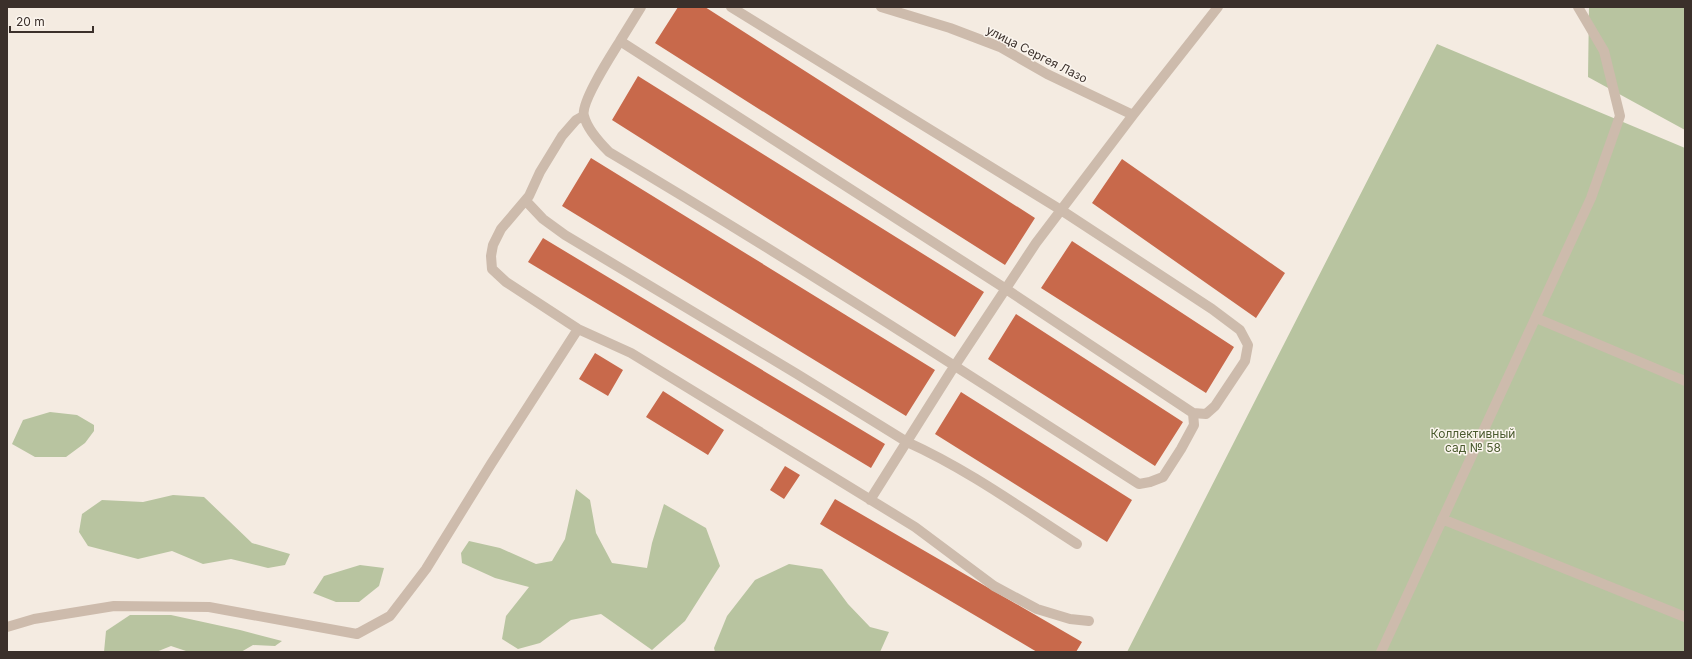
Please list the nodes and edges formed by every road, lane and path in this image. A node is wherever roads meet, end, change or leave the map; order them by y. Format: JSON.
{"nodes":[{"id":1,"x":641,"y":7,"type":"edge"},
{"id":2,"x":731,"y":7,"type":"edge"},
{"id":3,"x":881,"y":7,"type":"edge"},
{"id":4,"x":1218,"y":7,"type":"edge"},
{"id":5,"x":1578,"y":7,"type":"edge"},
{"id":6,"x":620,"y":41,"type":"junction"},
{"id":7,"x":1133,"y":115,"type":"junction"},
{"id":8,"x":584,"y":116,"type":"junction"},
{"id":9,"x":526,"y":201,"type":"junction"},
{"id":10,"x":1061,"y":210,"type":"junction"},
{"id":11,"x":1006,"y":289,"type":"junction"},
{"id":12,"x":1536,"y":318,"type":"junction"},
{"id":13,"x":578,"y":329,"type":"junction"},
{"id":14,"x":955,"y":366,"type":"junction"},
{"id":15,"x":1685,"y":381,"type":"edge"},
{"id":16,"x":1193,"y":413,"type":"junction"},
{"id":17,"x":907,"y":442,"type":"junction"},
{"id":18,"x":870,"y":500,"type":"junction"},
{"id":19,"x":1442,"y":519,"type":"junction"},
{"id":20,"x":1077,"y":544,"type":"dead end"},
{"id":21,"x":1685,"y":617,"type":"edge"},
{"id":22,"x":1089,"y":620,"type":"dead end"},
{"id":23,"x":7,"y":627,"type":"edge"},
{"id":24,"x":1380,"y":652,"type":"edge"}],
"edges":[{"from":1,"to":6,"type":"street"},
{"from":2,"to":10,"type":"street"},
{"from":3,"to":7,"type":"street","name":"улица Сергея Лазо"},
{"from":4,"to":7,"type":"street"},
{"from":5,"to":12,"type":"street"},
{"from":6,"to":8,"type":"street"},
{"from":6,"to":11,"type":"street"},
{"from":7,"to":10,"type":"street"},
{"from":8,"to":9,"type":"street"},
{"from":8,"to":14,"type":"street"},
{"from":9,"to":13,"type":"street"},
{"from":9,"to":17,"type":"street"},
{"from":10,"to":11,"type":"street"},
{"from":10,"to":16,"type":"street"},
{"from":11,"to":14,"type":"street"},
{"from":11,"to":16,"type":"street"},
{"from":12,"to":15,"type":"street"},
{"from":12,"to":19,"type":"street"},
{"from":13,"to":18,"type":"street"},
{"from":13,"to":23,"type":"street"},
{"from":14,"to":16,"type":"street"},
{"from":14,"to":17,"type":"street"},
{"from":17,"to":18,"type":"street"},
{"from":17,"to":20,"type":"street"},
{"from":18,"to":22,"type":"street"},
{"from":19,"to":21,"type":"street"},
{"from":19,"to":24,"type":"street"}]}
